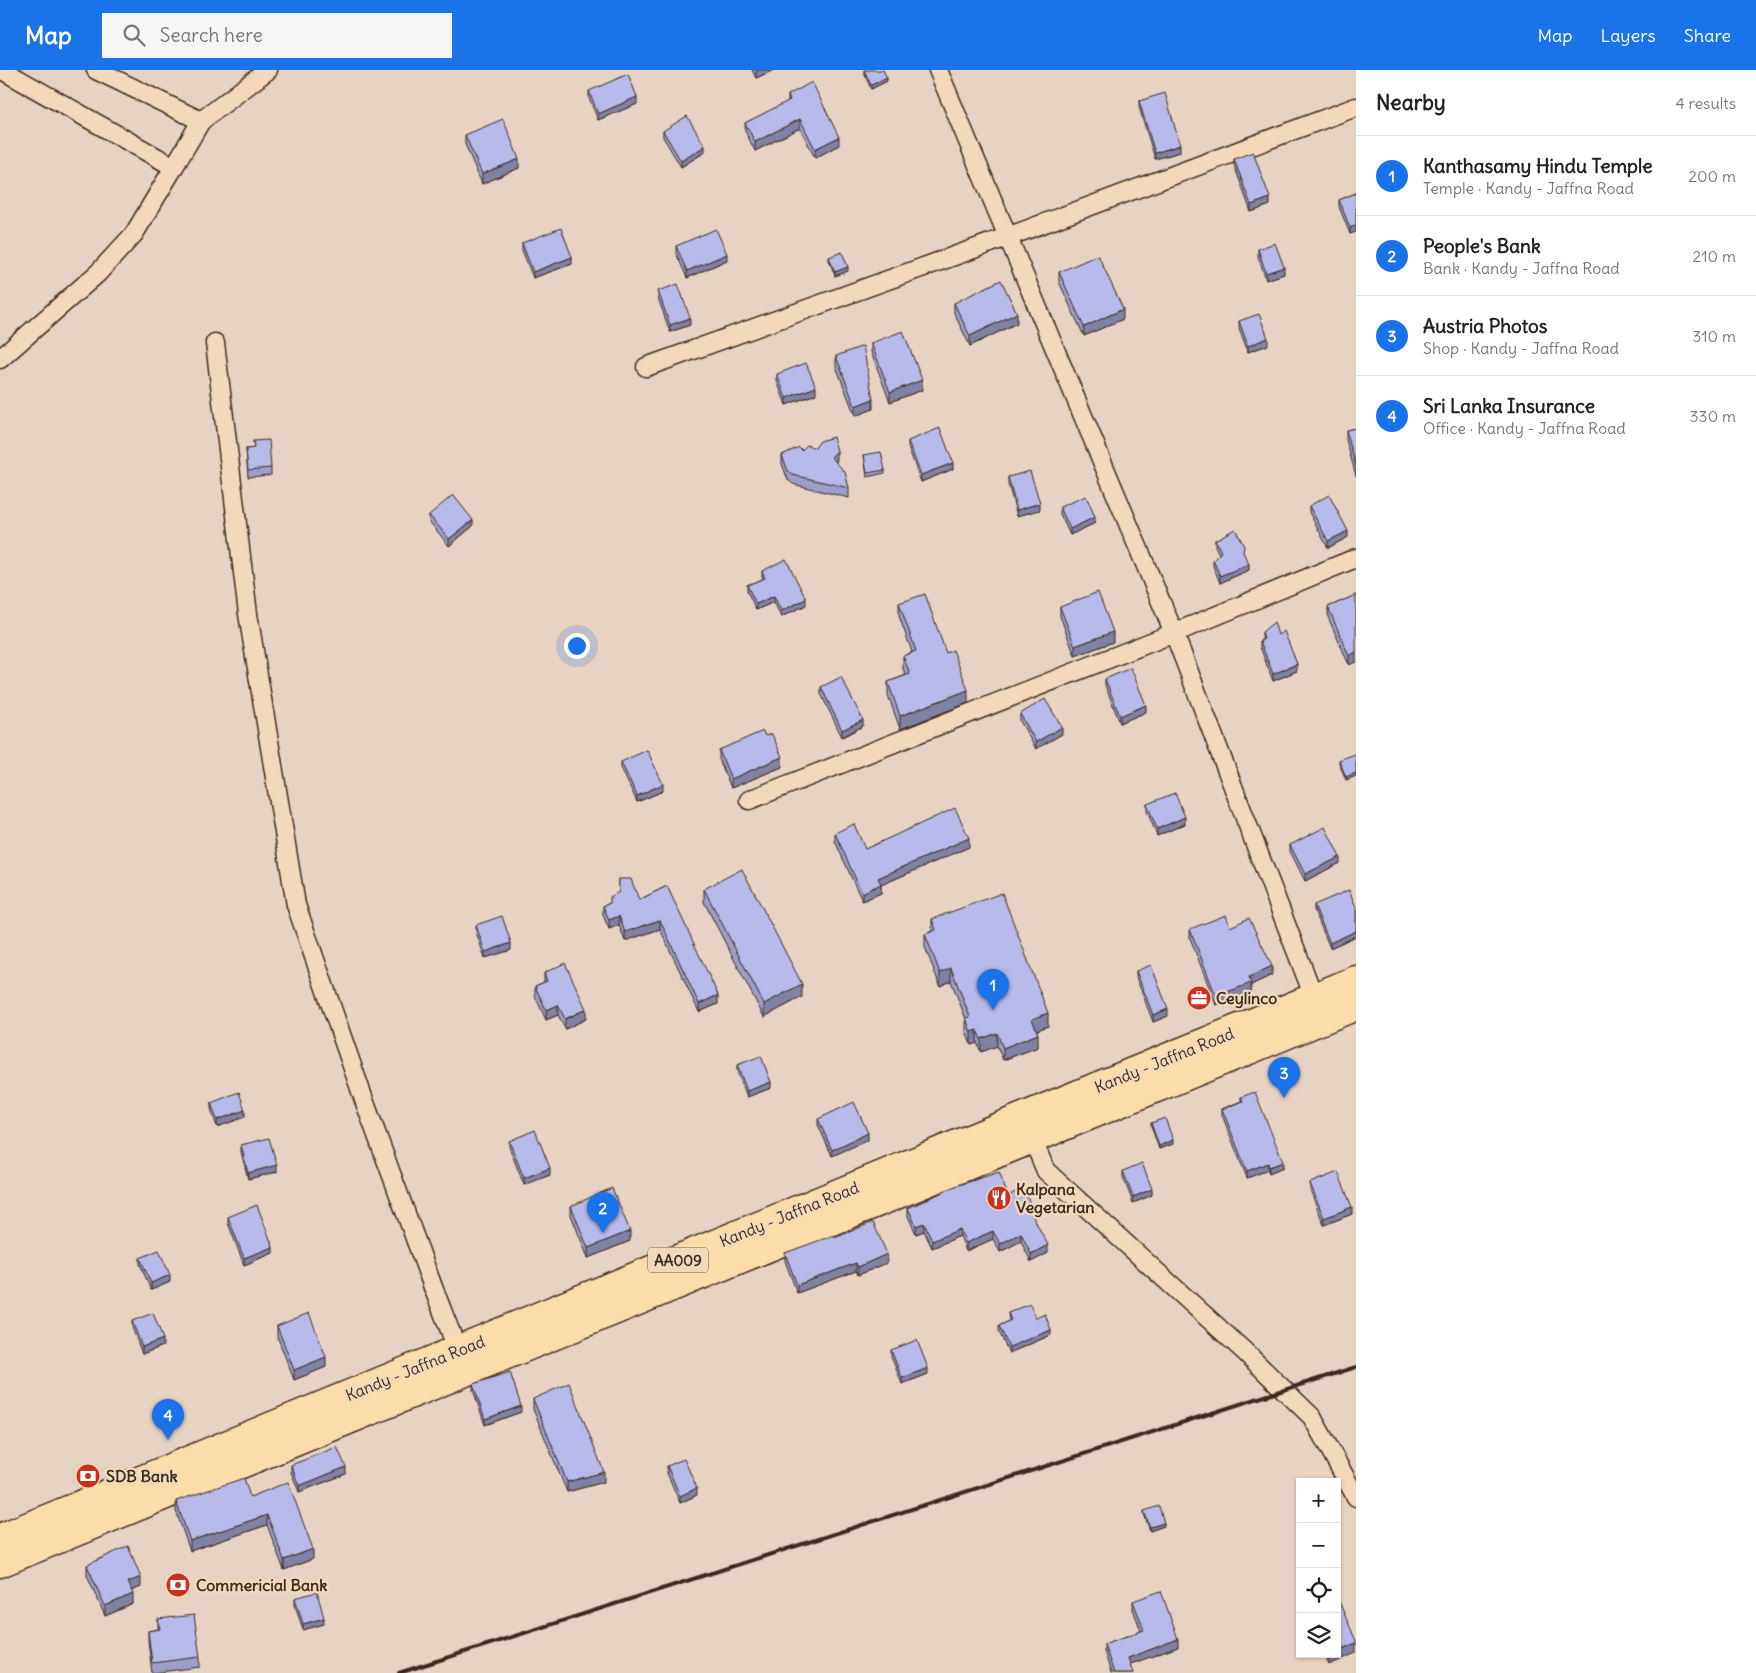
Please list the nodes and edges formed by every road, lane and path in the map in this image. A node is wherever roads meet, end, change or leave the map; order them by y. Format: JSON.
{"nodes":[{"id":1,"x":2,"y":70,"type":"edge"},
{"id":2,"x":96,"y":70,"type":"edge"},
{"id":3,"x":268,"y":70,"type":"edge"},
{"id":4,"x":938,"y":70,"type":"edge"},
{"id":5,"x":1356,"y":107,"type":"edge"},
{"id":6,"x":201,"y":121,"type":"junction"},
{"id":7,"x":174,"y":167,"type":"junction"},
{"id":8,"x":1007,"y":237,"type":"junction"},
{"id":9,"x":215,"y":343,"type":"dead end"},
{"id":10,"x":0,"y":359,"type":"edge"},
{"id":11,"x":646,"y":368,"type":"dead end"},
{"id":12,"x":1356,"y":558,"type":"edge"},
{"id":13,"x":1174,"y":633,"type":"junction"},
{"id":14,"x":749,"y":800,"type":"dead end"},
{"id":15,"x":1356,"y":980,"type":"edge"},
{"id":16,"x":1356,"y":1006,"type":"edge"},
{"id":17,"x":1319,"y":1009,"type":"junction"},
{"id":18,"x":1028,"y":1129,"type":"junction"},
{"id":19,"x":458,"y":1351,"type":"junction"},
{"id":20,"x":1356,"y":1497,"type":"edge"},
{"id":21,"x":0,"y":1538,"type":"edge"},
{"id":22,"x":0,"y":1563,"type":"edge"}],
"edges":[{"from":1,"to":7,"type":"street"},
{"from":2,"to":6,"type":"street"},
{"from":3,"to":6,"type":"street"},
{"from":4,"to":8,"type":"street"},
{"from":5,"to":8,"type":"street"},
{"from":6,"to":7,"type":"street"},
{"from":7,"to":10,"type":"street"},
{"from":8,"to":11,"type":"street"},
{"from":8,"to":13,"type":"street"},
{"from":9,"to":19,"type":"street"},
{"from":12,"to":13,"type":"street"},
{"from":13,"to":14,"type":"street"},
{"from":13,"to":17,"type":"street"},
{"from":15,"to":17,"type":"highway","name":"Kandy - Jaffna Road","number":"AA009"},
{"from":16,"to":17,"type":"highway","name":"Kandy - Jaffna Road","number":"AA009"},
{"from":17,"to":18,"type":"highway","name":"Kandy - Jaffna Road","number":"AA009"},
{"from":18,"to":19,"type":"highway","name":"Kandy - Jaffna Road","number":"AA009"},
{"from":18,"to":20,"type":"street"},
{"from":18,"to":22,"type":"highway","name":"Kandy - Jaffna Road","number":"AA009"},
{"from":19,"to":21,"type":"highway","name":"Kandy - Jaffna Road","number":"AA009"}]}
